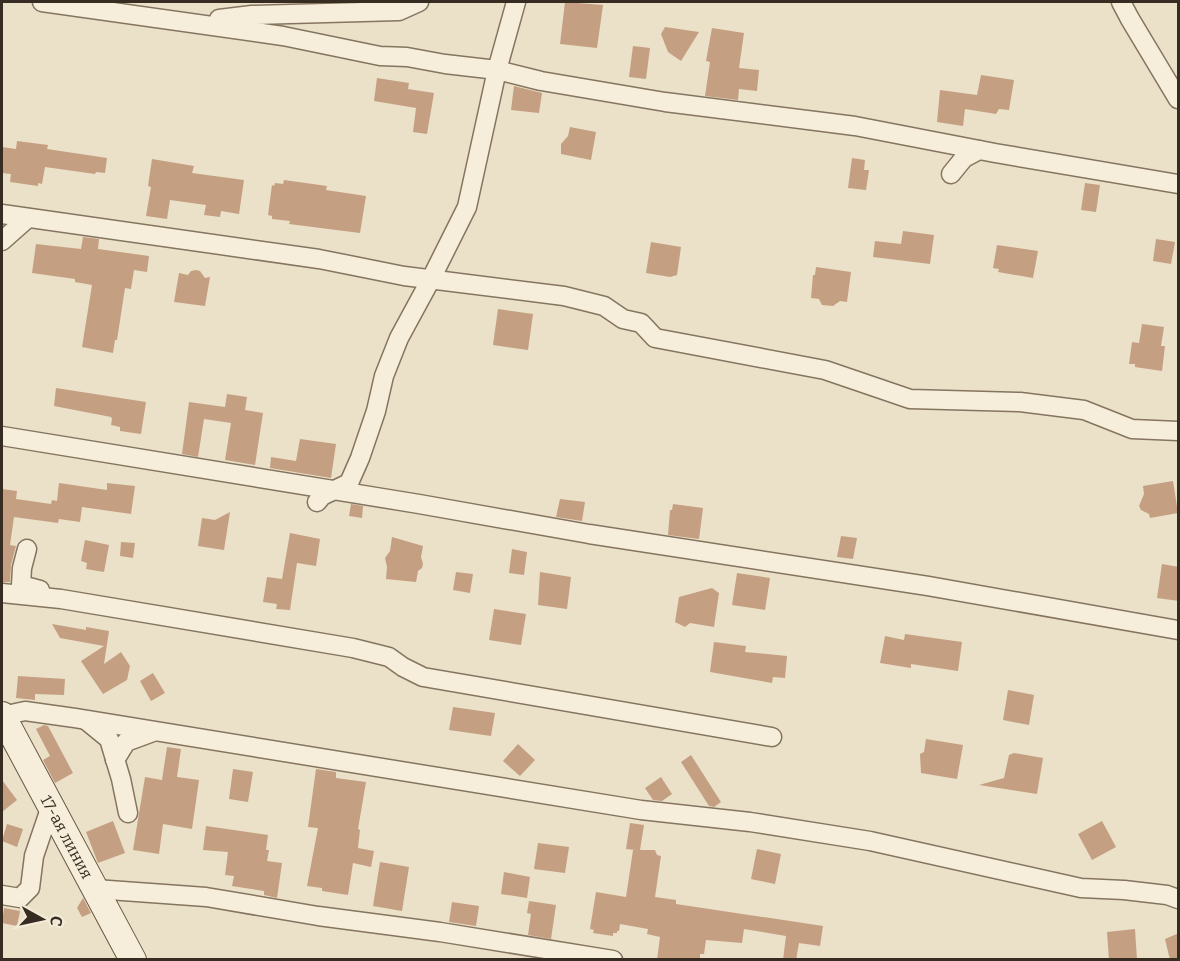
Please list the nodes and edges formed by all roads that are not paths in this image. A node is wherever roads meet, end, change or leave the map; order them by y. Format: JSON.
{"nodes":[{"id":1,"x":42,"y":2,"type":"edge"},
{"id":2,"x":419,"y":2,"type":"edge"},
{"id":3,"x":516,"y":2,"type":"edge"},
{"id":4,"x":1121,"y":2,"type":"edge"},
{"id":5,"x":193,"y":22,"type":"junction"},
{"id":6,"x":496,"y":70,"type":"junction"},
{"id":7,"x":1179,"y":99,"type":"edge"},
{"id":8,"x":979,"y":150,"type":"junction"},
{"id":9,"x":951,"y":174,"type":"dead end"},
{"id":10,"x":1179,"y":184,"type":"edge"},
{"id":11,"x":2,"y":214,"type":"edge"},
{"id":12,"x":28,"y":218,"type":"junction"},
{"id":13,"x":2,"y":241,"type":"edge"},
{"id":14,"x":431,"y":279,"type":"junction"},
{"id":15,"x":1179,"y":431,"type":"edge"},
{"id":16,"x":2,"y":436,"type":"edge"},
{"id":17,"x":336,"y":491,"type":"junction"},
{"id":18,"x":317,"y":502,"type":"dead end"},
{"id":19,"x":27,"y":549,"type":"dead end"},
{"id":20,"x":2,"y":593,"type":"edge"},
{"id":21,"x":61,"y":599,"type":"junction"},
{"id":22,"x":1179,"y":630,"type":"edge"},
{"id":23,"x":2,"y":716,"type":"edge"},
{"id":24,"x":85,"y":719,"type":"junction"},
{"id":25,"x":154,"y":731,"type":"junction"},
{"id":26,"x":772,"y":737,"type":"dead end"},
{"id":27,"x":115,"y":760,"type":"junction"},
{"id":28,"x":51,"y":806,"type":"junction"},
{"id":29,"x":128,"y":813,"type":"dead end"},
{"id":30,"x":95,"y":889,"type":"junction"},
{"id":31,"x":2,"y":895,"type":"edge"},
{"id":32,"x":1179,"y":899,"type":"edge"},
{"id":33,"x":133,"y":960,"type":"edge"},
{"id":34,"x":613,"y":960,"type":"edge"}],
"edges":[{"from":1,"to":5,"type":"street"},
{"from":2,"to":5,"type":"street"},
{"from":3,"to":6,"type":"street"},
{"from":4,"to":7,"type":"street"},
{"from":5,"to":6,"type":"street"},
{"from":6,"to":8,"type":"street"},
{"from":6,"to":14,"type":"street"},
{"from":8,"to":9,"type":"street"},
{"from":8,"to":10,"type":"street"},
{"from":11,"to":12,"type":"street"},
{"from":12,"to":13,"type":"street"},
{"from":12,"to":14,"type":"street"},
{"from":14,"to":15,"type":"street"},
{"from":14,"to":17,"type":"street"},
{"from":16,"to":17,"type":"street"},
{"from":17,"to":18,"type":"street"},
{"from":17,"to":22,"type":"street"},
{"from":19,"to":21,"type":"street"},
{"from":20,"to":21,"type":"street"},
{"from":21,"to":26,"type":"street"},
{"from":23,"to":24,"type":"street"},
{"from":23,"to":28,"type":"street","name":"17-ая линия"},
{"from":24,"to":25,"type":"street"},
{"from":24,"to":27,"type":"street"},
{"from":25,"to":27,"type":"street"},
{"from":25,"to":32,"type":"street"},
{"from":27,"to":29,"type":"street"},
{"from":28,"to":30,"type":"street","name":"17-ая линия"},
{"from":28,"to":31,"type":"street"},
{"from":30,"to":33,"type":"street","name":"17-ая линия"},
{"from":30,"to":34,"type":"street"}]}
